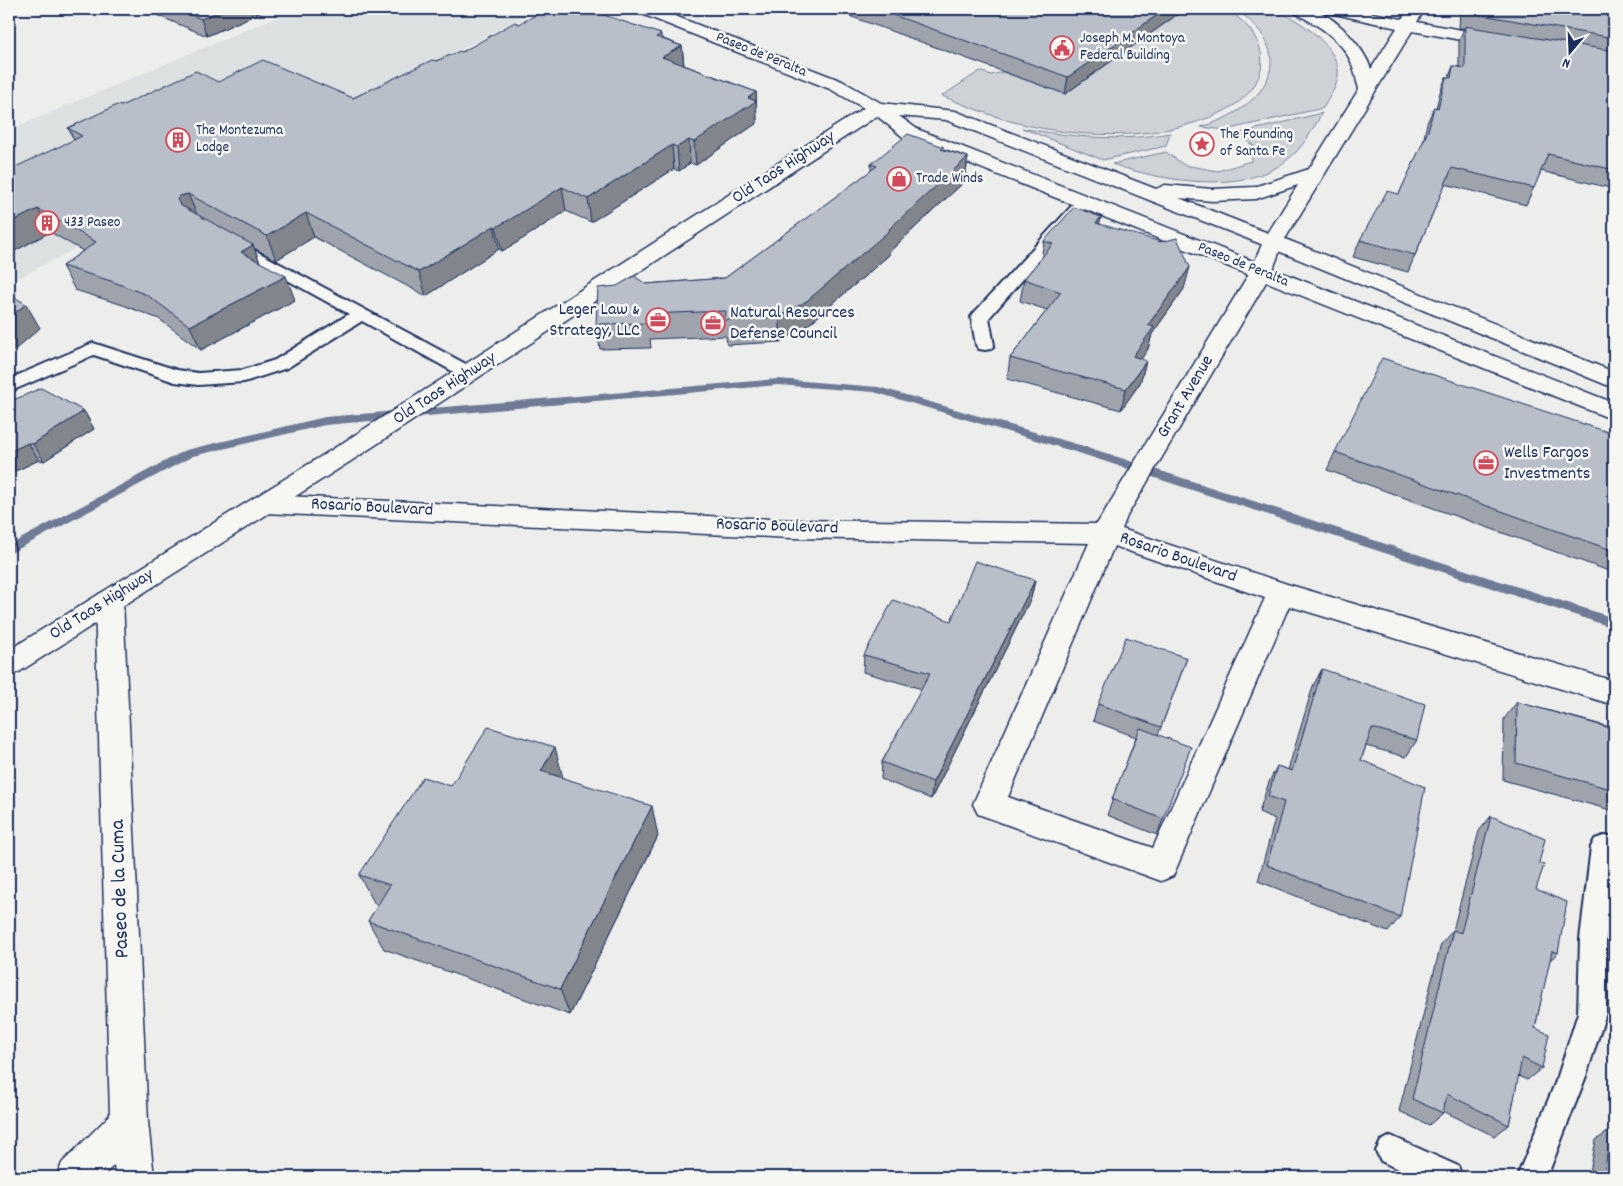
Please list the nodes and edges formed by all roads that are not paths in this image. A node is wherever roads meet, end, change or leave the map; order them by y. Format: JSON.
{"nodes":[{"id":1,"x":1299,"y":9,"type":"edge"},
{"id":2,"x":1332,"y":9,"type":"edge"},
{"id":3,"x":1417,"y":9,"type":"edge"},
{"id":4,"x":653,"y":10,"type":"edge"},
{"id":5,"x":1406,"y":25,"type":"junction"},
{"id":6,"x":1519,"y":45,"type":"edge"},
{"id":7,"x":1367,"y":88,"type":"junction"},
{"id":8,"x":877,"y":108,"type":"junction"},
{"id":9,"x":1315,"y":173,"type":"junction"},
{"id":10,"x":1116,"y":180,"type":"junction"},
{"id":11,"x":1083,"y":202,"type":"junction"},
{"id":12,"x":214,"y":233,"type":"edge"},
{"id":13,"x":1273,"y":242,"type":"junction"},
{"id":14,"x":1261,"y":272,"type":"junction"},
{"id":15,"x":362,"y":314,"type":"junction"},
{"id":16,"x":985,"y":345,"type":"dead end"},
{"id":17,"x":464,"y":376,"type":"junction"},
{"id":18,"x":1614,"y":381,"type":"edge"},
{"id":19,"x":9,"y":386,"type":"edge"},
{"id":20,"x":1614,"y":412,"type":"edge"},
{"id":21,"x":264,"y":504,"type":"junction"},
{"id":22,"x":1111,"y":525,"type":"junction"},
{"id":23,"x":1281,"y":593,"type":"junction"},
{"id":24,"x":109,"y":600,"type":"junction"},
{"id":25,"x":9,"y":664,"type":"edge"},
{"id":26,"x":1614,"y":694,"type":"edge"},
{"id":27,"x":1611,"y":849,"type":"edge"},
{"id":28,"x":129,"y":1122,"type":"junction"},
{"id":29,"x":1391,"y":1151,"type":"dead end"},
{"id":30,"x":76,"y":1177,"type":"edge"},
{"id":31,"x":135,"y":1177,"type":"edge"},
{"id":32,"x":1447,"y":1177,"type":"edge"},
{"id":33,"x":1532,"y":1177,"type":"edge"}],
"edges":[{"from":1,"to":7,"type":"street"},
{"from":2,"to":5,"type":"street"},
{"from":3,"to":5,"type":"street","name":"Grant Avenue"},
{"from":4,"to":8,"type":"street","name":"Paseo de Peralta"},
{"from":5,"to":6,"type":"street"},
{"from":5,"to":7,"type":"street","name":"Grant Avenue"},
{"from":7,"to":9,"type":"street","name":"Grant Avenue"},
{"from":8,"to":10,"type":"street","name":"Paseo de Peralta"},
{"from":8,"to":11,"type":"street","name":"Paseo de Peralta"},
{"from":8,"to":17,"type":"street","name":"Old Taos Highway"},
{"from":9,"to":10,"type":"street"},
{"from":9,"to":13,"type":"street","name":"Grant Avenue"},
{"from":10,"to":13,"type":"street","name":"Paseo de Peralta"},
{"from":11,"to":14,"type":"street","name":"Paseo de Peralta"},
{"from":11,"to":16,"type":"lane"},
{"from":12,"to":15,"type":"lane"},
{"from":13,"to":14,"type":"street","name":"Grant Avenue"},
{"from":13,"to":18,"type":"street","name":"Paseo de Peralta"},
{"from":14,"to":20,"type":"street","name":"Paseo de Peralta"},
{"from":14,"to":22,"type":"street","name":"Grant Avenue"},
{"from":15,"to":17,"type":"lane"},
{"from":15,"to":19,"type":"lane"},
{"from":17,"to":21,"type":"street","name":"Old Taos Highway"},
{"from":21,"to":22,"type":"street","name":"Rosario Boulevard"},
{"from":21,"to":24,"type":"street","name":"Old Taos Highway"},
{"from":22,"to":23,"type":"street","name":"Rosario Boulevard"},
{"from":22,"to":23,"type":"street","name":"Grant Avenue"},
{"from":23,"to":26,"type":"street","name":"Rosario Boulevard"},
{"from":24,"to":25,"type":"street","name":"Old Taos Highway"},
{"from":24,"to":28,"type":"street","name":"Paseo de la Cuma"},
{"from":27,"to":33,"type":"lane"},
{"from":28,"to":30,"type":"street"},
{"from":28,"to":31,"type":"street","name":"Paseo de la Cuma"},
{"from":29,"to":32,"type":"lane"}]}
